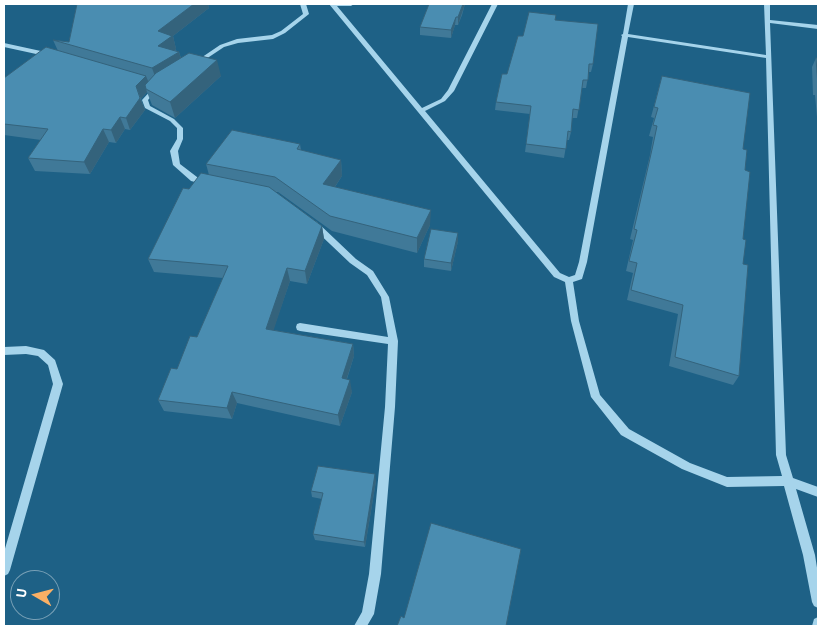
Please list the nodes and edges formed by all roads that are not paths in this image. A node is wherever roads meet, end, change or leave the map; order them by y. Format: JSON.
{"nodes":[{"id":1,"x":303,"y":4,"type":"edge"},
{"id":2,"x":351,"y":4,"type":"edge"},
{"id":3,"x":494,"y":4,"type":"edge"},
{"id":4,"x":630,"y":4,"type":"edge"},
{"id":5,"x":767,"y":4,"type":"edge"},
{"id":6,"x":333,"y":5,"type":"edge"},
{"id":7,"x":768,"y":21,"type":"junction"},
{"id":8,"x":818,"y":27,"type":"edge"},
{"id":9,"x":624,"y":35,"type":"junction"},
{"id":10,"x":4,"y":45,"type":"edge"},
{"id":11,"x":56,"y":57,"type":"edge"},
{"id":12,"x":768,"y":57,"type":"junction"},
{"id":13,"x":187,"y":69,"type":"edge"},
{"id":14,"x":158,"y":84,"type":"edge"},
{"id":15,"x":420,"y":111,"type":"junction"},
{"id":16,"x":218,"y":186,"type":"edge"},
{"id":17,"x":307,"y":218,"type":"edge"},
{"id":18,"x":570,"y":280,"type":"junction"},
{"id":19,"x":300,"y":327,"type":"dead end"},
{"id":20,"x":393,"y":340,"type":"junction"},
{"id":21,"x":4,"y":351,"type":"edge"},
{"id":22,"x":787,"y":481,"type":"junction"},
{"id":23,"x":818,"y":492,"type":"edge"},
{"id":24,"x":4,"y":570,"type":"edge"},
{"id":25,"x":818,"y":602,"type":"edge"},
{"id":26,"x":360,"y":626,"type":"edge"}],
"edges":[{"from":1,"to":13,"type":"street"},
{"from":2,"to":6,"type":"street"},
{"from":3,"to":15,"type":"street"},
{"from":4,"to":9,"type":"street"},
{"from":5,"to":7,"type":"street"},
{"from":6,"to":15,"type":"street"},
{"from":7,"to":8,"type":"street"},
{"from":7,"to":12,"type":"street"},
{"from":9,"to":12,"type":"street"},
{"from":9,"to":18,"type":"street"},
{"from":10,"to":11,"type":"street"},
{"from":12,"to":22,"type":"street"},
{"from":14,"to":16,"type":"street"},
{"from":15,"to":18,"type":"street"},
{"from":17,"to":20,"type":"street"},
{"from":18,"to":22,"type":"street"},
{"from":19,"to":20,"type":"street"},
{"from":20,"to":26,"type":"street"},
{"from":21,"to":24,"type":"street"},
{"from":22,"to":23,"type":"street"},
{"from":22,"to":25,"type":"street"}]}
